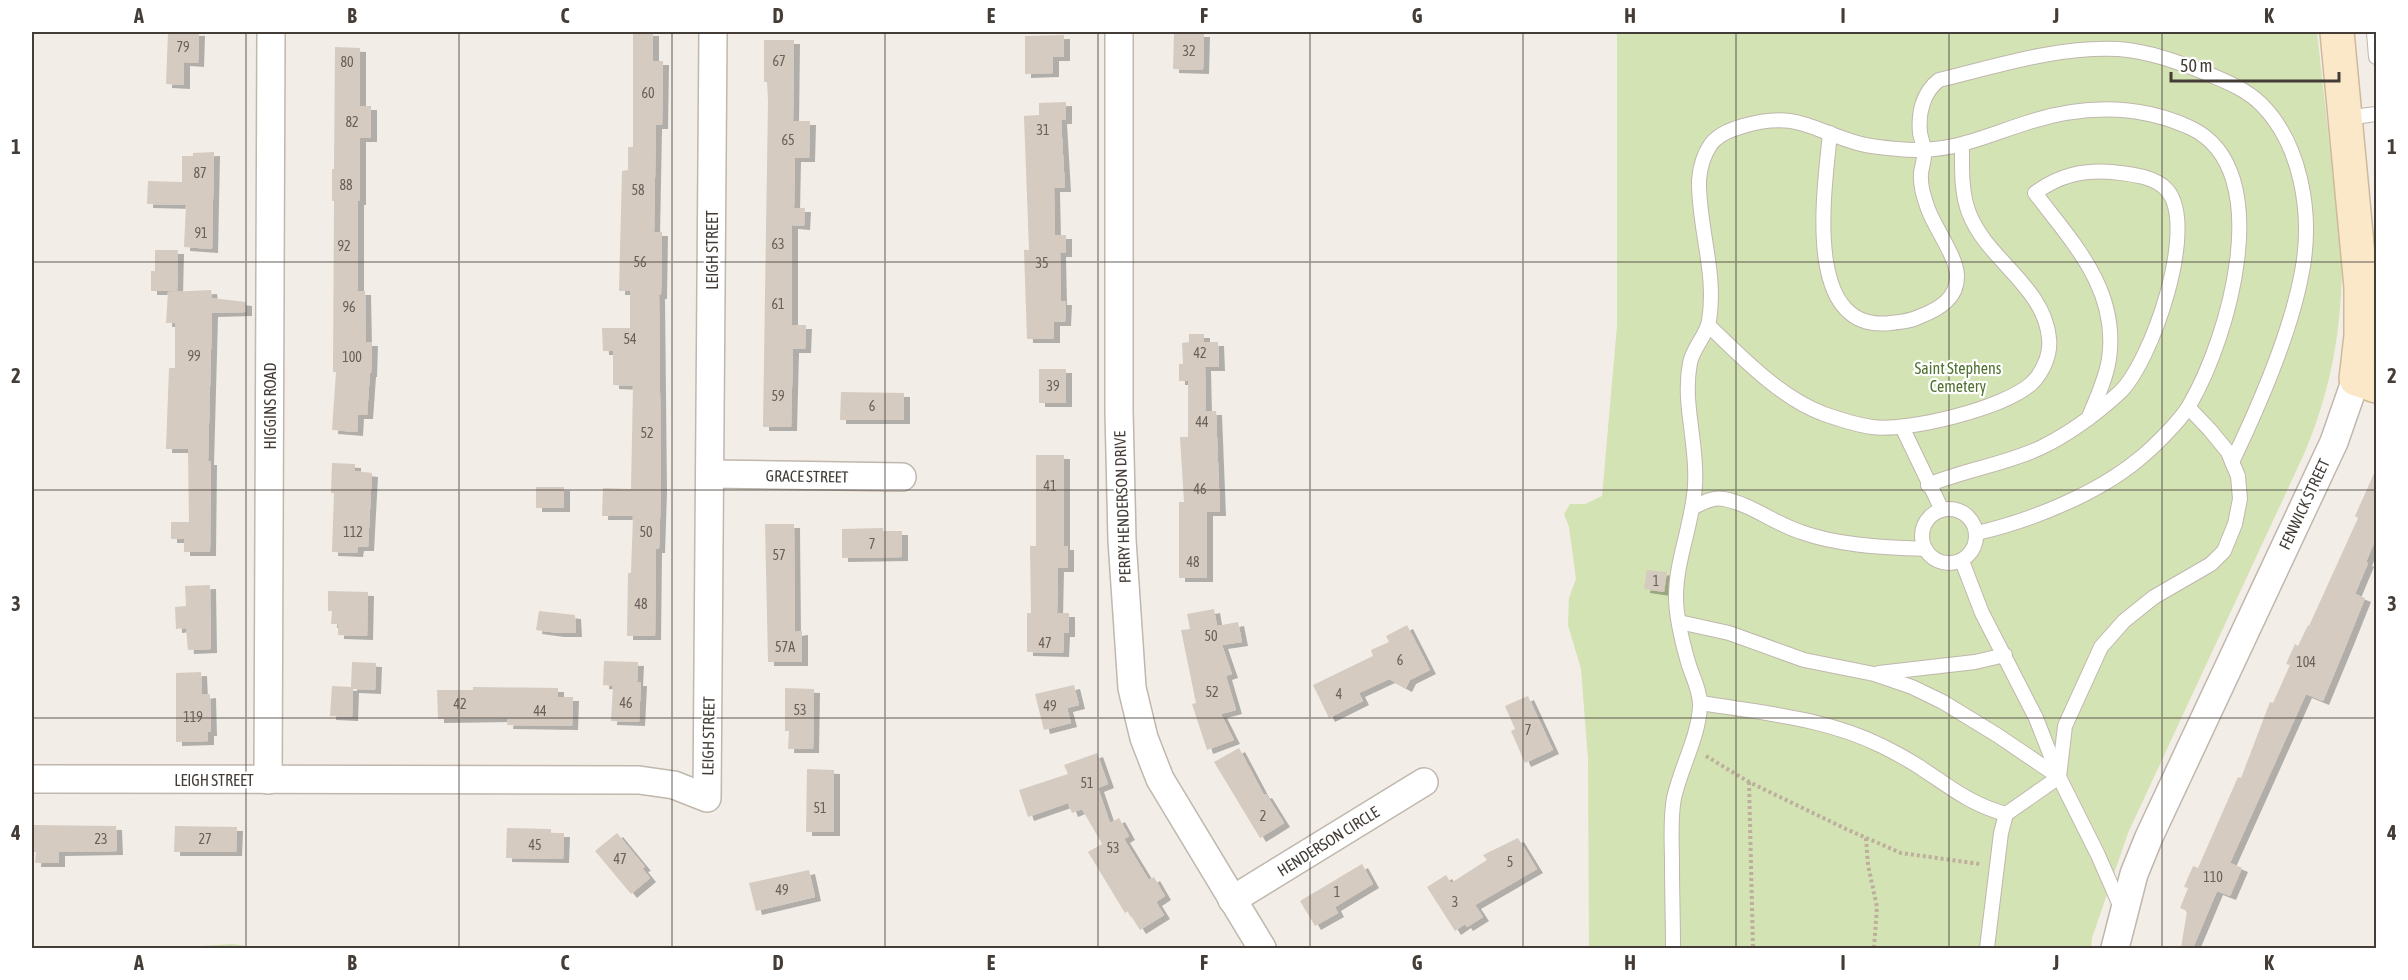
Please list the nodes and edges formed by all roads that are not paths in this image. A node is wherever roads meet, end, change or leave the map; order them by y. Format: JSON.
{"nodes":[{"id":1,"x":271,"y":32,"type":"edge"},
{"id":2,"x":713,"y":32,"type":"edge"},
{"id":3,"x":1119,"y":32,"type":"edge"},
{"id":4,"x":2337,"y":32,"type":"edge"},
{"id":5,"x":2374,"y":32,"type":"edge"},
{"id":6,"x":2376,"y":57,"type":"edge"},
{"id":7,"x":2361,"y":116,"type":"edge"},
{"id":8,"x":1830,"y":133,"type":"junction"},
{"id":9,"x":1962,"y":146,"type":"junction"},
{"id":10,"x":1924,"y":152,"type":"junction"},
{"id":11,"x":1709,"y":326,"type":"junction"},
{"id":12,"x":2366,"y":382,"type":"edge"},
{"id":13,"x":2189,"y":408,"type":"junction"},
{"id":14,"x":2088,"y":419,"type":"junction"},
{"id":15,"x":1902,"y":427,"type":"junction"},
{"id":16,"x":2232,"y":462,"type":"junction"},
{"id":17,"x":711,"y":474,"type":"junction"},
{"id":18,"x":902,"y":477,"type":"dead end"},
{"id":19,"x":1928,"y":485,"type":"junction"},
{"id":20,"x":1694,"y":507,"type":"junction"},
{"id":21,"x":1942,"y":510,"type":"junction"},
{"id":22,"x":1977,"y":533,"type":"junction"},
{"id":23,"x":1925,"y":549,"type":"junction"},
{"id":24,"x":1962,"y":561,"type":"junction"},
{"id":25,"x":1679,"y":622,"type":"junction"},
{"id":26,"x":2005,"y":655,"type":"junction"},
{"id":27,"x":1874,"y":674,"type":"junction"},
{"id":28,"x":1701,"y":703,"type":"junction"},
{"id":29,"x":2059,"y":777,"type":"junction"},
{"id":30,"x":32,"y":779,"type":"edge"},
{"id":31,"x":268,"y":780,"type":"junction"},
{"id":32,"x":1424,"y":782,"type":"dead end"},
{"id":33,"x":2006,"y":814,"type":"junction"},
{"id":34,"x":1232,"y":900,"type":"junction"},
{"id":35,"x":2123,"y":912,"type":"junction"},
{"id":36,"x":1262,"y":948,"type":"edge"},
{"id":37,"x":1673,"y":948,"type":"edge"},
{"id":38,"x":1987,"y":948,"type":"edge"},
{"id":39,"x":2115,"y":948,"type":"edge"}],
"edges":[{"from":1,"to":31,"type":"street","name":"HIGGINS ROAD"},
{"from":2,"to":17,"type":"street","name":"LEIGH STREET"},
{"from":3,"to":34,"type":"street","name":"PERRY HENDERSON DRIVE"},
{"from":4,"to":7,"type":"street","name":"FENWICK STREET"},
{"from":5,"to":6,"type":"lane"},
{"from":7,"to":12,"type":"street","name":"FENWICK STREET"},
{"from":8,"to":10,"type":"lane"},
{"from":8,"to":10,"type":"lane"},
{"from":8,"to":11,"type":"lane"},
{"from":9,"to":10,"type":"lane"},
{"from":9,"to":13,"type":"lane"},
{"from":9,"to":15,"type":"lane"},
{"from":10,"to":16,"type":"lane"},
{"from":11,"to":15,"type":"lane"},
{"from":11,"to":20,"type":"lane"},
{"from":12,"to":35,"type":"street","name":"FENWICK STREET"},
{"from":13,"to":16,"type":"lane"},
{"from":13,"to":22,"type":"lane"},
{"from":14,"to":14,"type":"lane"},
{"from":14,"to":19,"type":"lane"},
{"from":15,"to":19,"type":"lane"},
{"from":16,"to":29,"type":"lane"},
{"from":17,"to":18,"type":"street","name":"GRACE STREET"},
{"from":17,"to":31,"type":"street","name":"LEIGH STREET"},
{"from":19,"to":21,"type":"lane"},
{"from":20,"to":23,"type":"lane"},
{"from":20,"to":25,"type":"lane"},
{"from":21,"to":22,"type":"lane"},
{"from":21,"to":23,"type":"lane"},
{"from":22,"to":24,"type":"lane"},
{"from":23,"to":24,"type":"lane"},
{"from":24,"to":26,"type":"lane"},
{"from":25,"to":27,"type":"lane"},
{"from":25,"to":28,"type":"lane"},
{"from":26,"to":27,"type":"lane"},
{"from":26,"to":29,"type":"lane"},
{"from":27,"to":29,"type":"lane"},
{"from":28,"to":33,"type":"lane"},
{"from":28,"to":37,"type":"lane"},
{"from":29,"to":33,"type":"lane"},
{"from":29,"to":35,"type":"lane"},
{"from":30,"to":31,"type":"street","name":"LEIGH STREET"},
{"from":32,"to":34,"type":"street","name":"HENDERSON CIRCLE"},
{"from":33,"to":38,"type":"lane"},
{"from":34,"to":36,"type":"street","name":"PERRY HENDERSON DRIVE"},
{"from":35,"to":39,"type":"street","name":"FENWICK STREET"}]}
